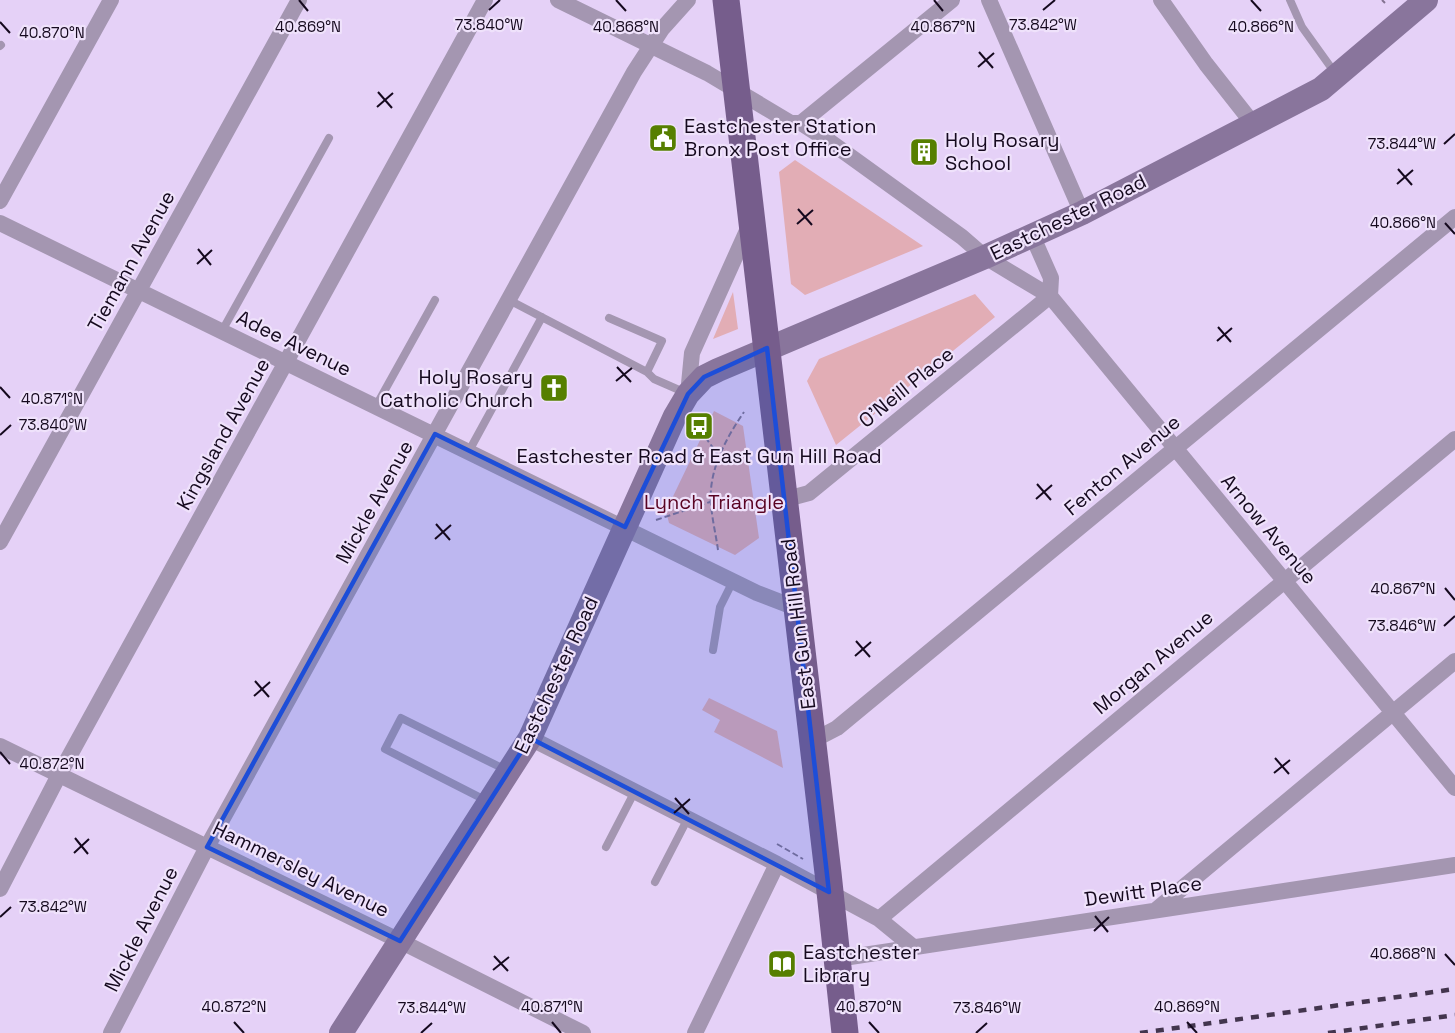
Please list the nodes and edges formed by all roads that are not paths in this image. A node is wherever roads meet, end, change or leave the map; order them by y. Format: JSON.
{"nodes":[{"id":1,"x":111,"y":0,"type":"edge"},
{"id":2,"x":299,"y":0,"type":"edge"},
{"id":3,"x":486,"y":0,"type":"edge"},
{"id":4,"x":558,"y":0,"type":"edge"},
{"id":5,"x":688,"y":0,"type":"edge"},
{"id":6,"x":726,"y":0,"type":"edge"},
{"id":7,"x":952,"y":0,"type":"edge"},
{"id":8,"x":988,"y":0,"type":"edge"},
{"id":9,"x":1161,"y":0,"type":"edge"},
{"id":10,"x":1290,"y":0,"type":"edge"},
{"id":11,"x":1426,"y":0,"type":"edge"},
{"id":12,"x":650,"y":45,"type":"junction"},
{"id":13,"x":1336,"y":75,"type":"junction"},
{"id":14,"x":736,"y":90,"type":"junction"},
{"id":15,"x":801,"y":123,"type":"junction"},
{"id":16,"x":1254,"y":125,"type":"junction"},
{"id":17,"x":329,"y":138,"type":"dead end"},
{"id":18,"x":0,"y":201,"type":"edge"},
{"id":19,"x":1082,"y":213,"type":"junction"},
{"id":20,"x":1455,"y":217,"type":"edge"},
{"id":21,"x":751,"y":220,"type":"junction"},
{"id":22,"x":0,"y":223,"type":"edge"},
{"id":23,"x":1032,"y":235,"type":"junction"},
{"id":24,"x":985,"y":257,"type":"junction"},
{"id":25,"x":139,"y":291,"type":"junction"},
{"id":26,"x":1050,"y":297,"type":"junction"},
{"id":27,"x":435,"y":300,"type":"dead end"},
{"id":28,"x":509,"y":300,"type":"junction"},
{"id":29,"x":542,"y":317,"type":"junction"},
{"id":30,"x":609,"y":318,"type":"dead end"},
{"id":31,"x":222,"y":331,"type":"junction"},
{"id":32,"x":768,"y":348,"type":"junction"},
{"id":33,"x":287,"y":363,"type":"junction"},
{"id":34,"x":647,"y":372,"type":"junction"},
{"id":35,"x":688,"y":394,"type":"junction"},
{"id":36,"x":376,"y":406,"type":"junction"},
{"id":37,"x":435,"y":435,"type":"junction"},
{"id":38,"x":1455,"y":439,"type":"edge"},
{"id":39,"x":1175,"y":448,"type":"junction"},
{"id":40,"x":469,"y":451,"type":"junction"},
{"id":41,"x":783,"y":500,"type":"junction"},
{"id":42,"x":625,"y":527,"type":"junction"},
{"id":43,"x":0,"y":542,"type":"edge"},
{"id":44,"x":733,"y":580,"type":"junction"},
{"id":45,"x":1284,"y":580,"type":"junction"},
{"id":46,"x":796,"y":608,"type":"junction"},
{"id":47,"x":713,"y":650,"type":"dead end"},
{"id":48,"x":1455,"y":661,"type":"edge"},
{"id":49,"x":1393,"y":712,"type":"junction"},
{"id":50,"x":530,"y":738,"type":"junction"},
{"id":51,"x":812,"y":741,"type":"junction"},
{"id":52,"x":0,"y":747,"type":"edge"},
{"id":53,"x":509,"y":772,"type":"junction"},
{"id":54,"x":59,"y":775,"type":"junction"},
{"id":55,"x":1455,"y":788,"type":"edge"},
{"id":56,"x":635,"y":790,"type":"junction"},
{"id":57,"x":489,"y":802,"type":"junction"},
{"id":58,"x":689,"y":817,"type":"junction"},
{"id":59,"x":207,"y":847,"type":"junction"},
{"id":60,"x":606,"y":847,"type":"dead end"},
{"id":61,"x":777,"y":864,"type":"junction"},
{"id":62,"x":1455,"y":866,"type":"edge"},
{"id":63,"x":655,"y":882,"type":"dead end"},
{"id":64,"x":0,"y":889,"type":"edge"},
{"id":65,"x":829,"y":892,"type":"junction"},
{"id":66,"x":1156,"y":911,"type":"junction"},
{"id":67,"x":879,"y":919,"type":"junction"},
{"id":68,"x":400,"y":941,"type":"junction"},
{"id":69,"x":912,"y":946,"type":"junction"},
{"id":70,"x":837,"y":959,"type":"junction"},
{"id":71,"x":111,"y":1033,"type":"edge"},
{"id":72,"x":341,"y":1033,"type":"edge"},
{"id":73,"x":582,"y":1033,"type":"edge"},
{"id":74,"x":695,"y":1033,"type":"edge"},
{"id":75,"x":845,"y":1033,"type":"edge"}],
"edges":[{"from":1,"to":18,"type":"street"},
{"from":2,"to":25,"type":"street","name":"Tiemann Avenue"},
{"from":3,"to":33,"type":"street","name":"Kingsland Avenue"},
{"from":4,"to":12,"type":"street","name":"Arnow Avenue"},
{"from":5,"to":12,"type":"street","name":"Mickle Avenue"},
{"from":6,"to":14,"type":"main road","name":"East Gun Hill Road"},
{"from":7,"to":15,"type":"street"},
{"from":8,"to":19,"type":"street"},
{"from":9,"to":16,"type":"street"},
{"from":10,"to":13,"type":"lane"},
{"from":11,"to":13,"type":"main road","name":"Eastchester Road"},
{"from":12,"to":14,"type":"street","name":"Arnow Avenue"},
{"from":12,"to":28,"type":"street","name":"Mickle Avenue"},
{"from":13,"to":16,"type":"main road","name":"Eastchester Road"},
{"from":14,"to":15,"type":"street","name":"Arnow Avenue"},
{"from":14,"to":21,"type":"main road","name":"East Gun Hill Road"},
{"from":15,"to":24,"type":"street","name":"Arnow Avenue"},
{"from":16,"to":19,"type":"main road","name":"Eastchester Road"},
{"from":17,"to":31,"type":"lane"},
{"from":19,"to":23,"type":"main road","name":"Eastchester Road"},
{"from":20,"to":39,"type":"street","name":"Fenton Avenue"},
{"from":21,"to":32,"type":"main road","name":"East Gun Hill Road"},
{"from":21,"to":35,"type":"street","name":"Eastchester Road"},
{"from":22,"to":25,"type":"street","name":"Adee Avenue"},
{"from":23,"to":24,"type":"main road","name":"Eastchester Road"},
{"from":23,"to":26,"type":"street"},
{"from":24,"to":26,"type":"street","name":"Arnow Avenue"},
{"from":24,"to":32,"type":"main road","name":"Eastchester Road"},
{"from":25,"to":31,"type":"street","name":"Adee Avenue"},
{"from":25,"to":43,"type":"street","name":"Tiemann Avenue"},
{"from":26,"to":39,"type":"street","name":"Arnow Avenue"},
{"from":26,"to":41,"type":"street","name":"O'Neill Place"},
{"from":27,"to":36,"type":"lane"},
{"from":28,"to":29,"type":"lane"},
{"from":28,"to":37,"type":"street","name":"Mickle Avenue"},
{"from":29,"to":34,"type":"lane"},
{"from":29,"to":40,"type":"lane"},
{"from":30,"to":34,"type":"lane"},
{"from":31,"to":33,"type":"street","name":"Adee Avenue"},
{"from":32,"to":35,"type":"main road","name":"Eastchester Road"},
{"from":32,"to":41,"type":"main road","name":"East Gun Hill Road"},
{"from":33,"to":36,"type":"street","name":"Adee Avenue"},
{"from":33,"to":54,"type":"street","name":"Kingsland Avenue"},
{"from":34,"to":35,"type":"lane"},
{"from":35,"to":42,"type":"main road","name":"Eastchester Road"},
{"from":36,"to":37,"type":"street","name":"Adee Avenue"},
{"from":37,"to":40,"type":"street","name":"Adee Avenue"},
{"from":37,"to":59,"type":"street","name":"Mickle Avenue"},
{"from":38,"to":45,"type":"street","name":"Morgan Avenue"},
{"from":39,"to":45,"type":"street","name":"Arnow Avenue"},
{"from":39,"to":51,"type":"street","name":"Fenton Avenue"},
{"from":40,"to":42,"type":"street","name":"Adee Avenue"},
{"from":41,"to":46,"type":"main road","name":"East Gun Hill Road"},
{"from":42,"to":44,"type":"street","name":"Adee Avenue"},
{"from":42,"to":50,"type":"main road","name":"Eastchester Road"},
{"from":44,"to":46,"type":"street","name":"Adee Avenue"},
{"from":44,"to":47,"type":"lane"},
{"from":45,"to":49,"type":"street","name":"Arnow Avenue"},
{"from":45,"to":67,"type":"street","name":"Morgan Avenue"},
{"from":46,"to":51,"type":"main road","name":"East Gun Hill Road"},
{"from":48,"to":49,"type":"street"},
{"from":49,"to":55,"type":"street","name":"Arnow Avenue"},
{"from":49,"to":66,"type":"street"},
{"from":50,"to":53,"type":"main road","name":"Eastchester Road"},
{"from":50,"to":56,"type":"street"},
{"from":51,"to":65,"type":"main road","name":"East Gun Hill Road"},
{"from":52,"to":54,"type":"street","name":"Hammersley Avenue"},
{"from":53,"to":57,"type":"main road","name":"Eastchester Road"},
{"from":53,"to":57,"type":"lane"},
{"from":54,"to":59,"type":"street","name":"Hammersley Avenue"},
{"from":54,"to":64,"type":"street","name":"Kingsland Avenue"},
{"from":56,"to":58,"type":"street"},
{"from":56,"to":60,"type":"lane"},
{"from":57,"to":68,"type":"main road","name":"Eastchester Road"},
{"from":58,"to":61,"type":"street"},
{"from":58,"to":63,"type":"lane"},
{"from":59,"to":68,"type":"street","name":"Hammersley Avenue"},
{"from":59,"to":71,"type":"street","name":"Mickle Avenue"},
{"from":61,"to":65,"type":"street"},
{"from":61,"to":74,"type":"street"},
{"from":62,"to":66,"type":"street","name":"Dewitt Place"},
{"from":65,"to":67,"type":"street"},
{"from":65,"to":70,"type":"main road","name":"East Gun Hill Road"},
{"from":66,"to":69,"type":"street","name":"Dewitt Place"},
{"from":67,"to":69,"type":"street"},
{"from":68,"to":72,"type":"main road","name":"Eastchester Road"},
{"from":68,"to":73,"type":"street","name":"Hammersley Avenue"},
{"from":69,"to":70,"type":"street","name":"Dewitt Place"},
{"from":70,"to":75,"type":"main road","name":"East Gun Hill Road"}]}
